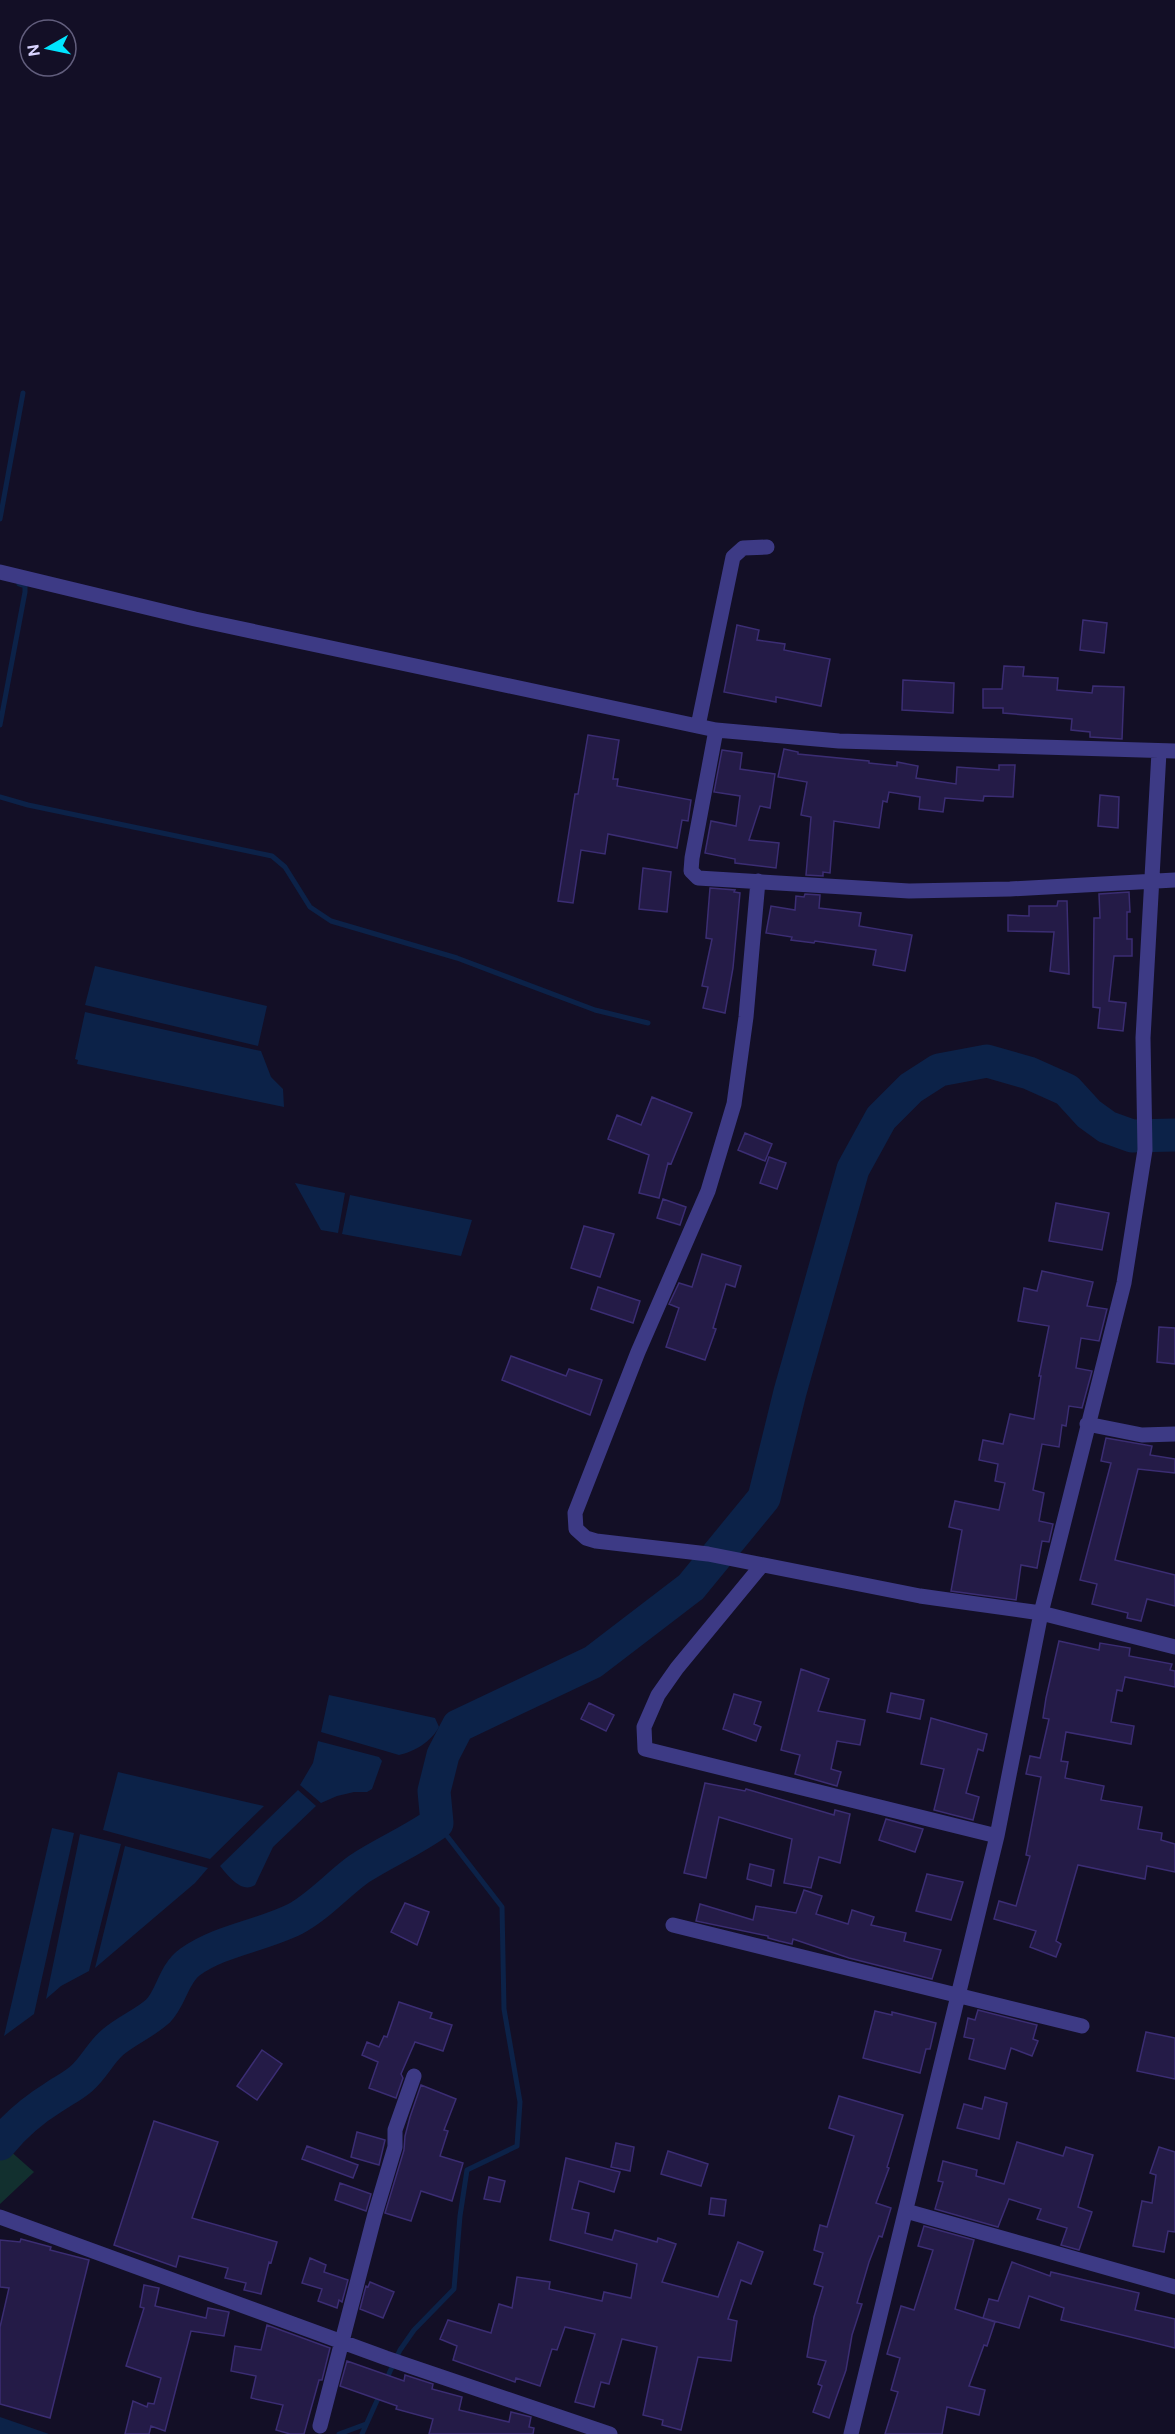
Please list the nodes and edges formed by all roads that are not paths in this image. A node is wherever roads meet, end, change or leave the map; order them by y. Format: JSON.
{"nodes":[{"id":1,"x":767,"y":547,"type":"dead end"},
{"id":2,"x":0,"y":572,"type":"edge"},
{"id":3,"x":698,"y":726,"type":"junction"},
{"id":4,"x":716,"y":730,"type":"junction"},
{"id":5,"x":1159,"y":752,"type":"junction"},
{"id":6,"x":1175,"y":752,"type":"edge"},
{"id":7,"x":1150,"y":880,"type":"junction"},
{"id":8,"x":1175,"y":880,"type":"edge"},
{"id":9,"x":758,"y":881,"type":"junction"},
{"id":10,"x":1087,"y":1424,"type":"junction"},
{"id":11,"x":1175,"y":1434,"type":"edge"},
{"id":12,"x":757,"y":1564,"type":"junction"},
{"id":13,"x":1041,"y":1613,"type":"junction"},
{"id":14,"x":1175,"y":1647,"type":"edge"},
{"id":15,"x":997,"y":1836,"type":"junction"},
{"id":16,"x":673,"y":1925,"type":"dead end"},
{"id":17,"x":958,"y":1997,"type":"junction"},
{"id":18,"x":1082,"y":2026,"type":"dead end"},
{"id":19,"x":414,"y":2076,"type":"dead end"},
{"id":20,"x":906,"y":2211,"type":"junction"},
{"id":21,"x":0,"y":2217,"type":"edge"},
{"id":22,"x":1175,"y":2287,"type":"edge"},
{"id":23,"x":343,"y":2342,"type":"junction"},
{"id":24,"x":320,"y":2426,"type":"dead end"},
{"id":25,"x":610,"y":2434,"type":"edge"},
{"id":26,"x":851,"y":2434,"type":"edge"}],
"edges":[{"from":1,"to":3,"type":"street"},
{"from":2,"to":3,"type":"street"},
{"from":3,"to":4,"type":"street"},
{"from":4,"to":5,"type":"street"},
{"from":4,"to":9,"type":"street"},
{"from":5,"to":6,"type":"street"},
{"from":5,"to":7,"type":"street"},
{"from":7,"to":8,"type":"street"},
{"from":7,"to":9,"type":"street"},
{"from":7,"to":10,"type":"street"},
{"from":9,"to":12,"type":"street"},
{"from":10,"to":11,"type":"street"},
{"from":10,"to":13,"type":"street"},
{"from":12,"to":13,"type":"street"},
{"from":12,"to":15,"type":"street"},
{"from":13,"to":14,"type":"street"},
{"from":13,"to":15,"type":"street"},
{"from":15,"to":17,"type":"street"},
{"from":16,"to":17,"type":"street"},
{"from":17,"to":18,"type":"street"},
{"from":17,"to":20,"type":"street"},
{"from":19,"to":23,"type":"street"},
{"from":20,"to":22,"type":"street"},
{"from":20,"to":26,"type":"street"},
{"from":21,"to":23,"type":"street"},
{"from":23,"to":24,"type":"street"},
{"from":23,"to":25,"type":"street"}]}
